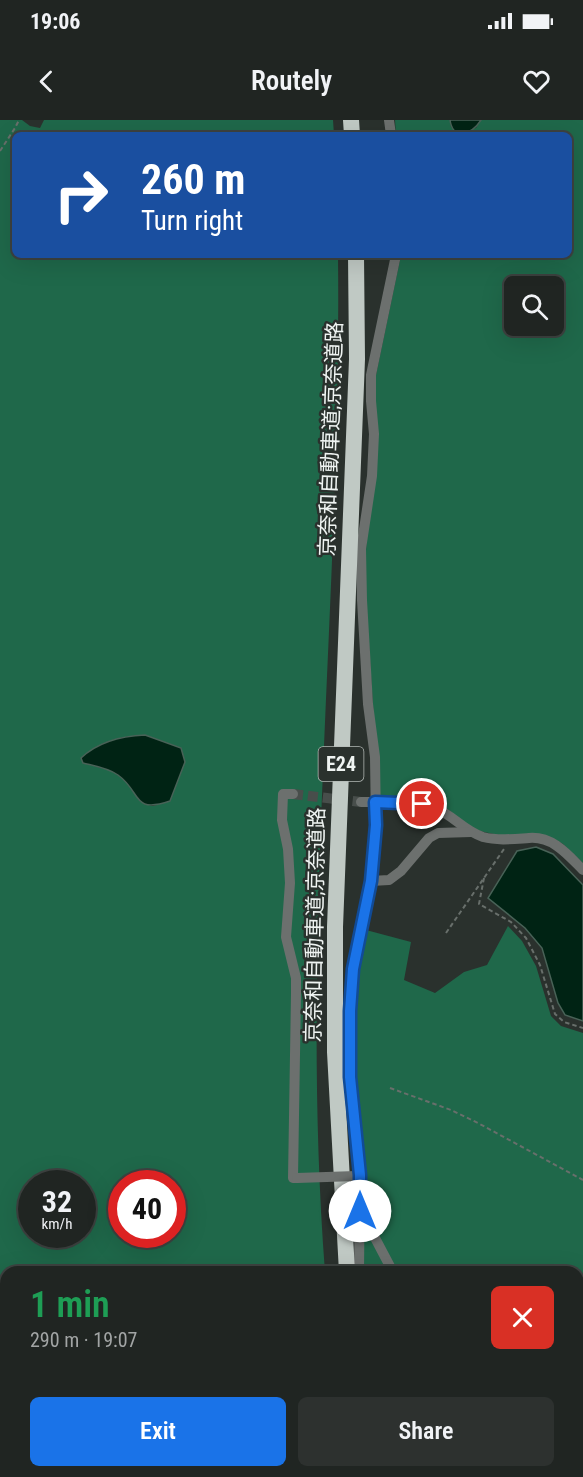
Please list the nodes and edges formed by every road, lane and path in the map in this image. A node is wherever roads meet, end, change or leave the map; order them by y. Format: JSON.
{"nodes":[{"id":1,"x":12,"y":133,"type":"edge"},
{"id":2,"x":0,"y":151,"type":"edge"},
{"id":3,"x":349,"y":258,"type":"edge"},
{"id":4,"x":356,"y":258,"type":"edge"},
{"id":5,"x":395,"y":258,"type":"edge"},
{"id":6,"x":293,"y":794,"type":"dead end"},
{"id":7,"x":361,"y":802,"type":"tunnel mouth"},
{"id":8,"x":375,"y":802,"type":"junction"},
{"id":9,"x":471,"y":832,"type":"junction"},
{"id":10,"x":503,"y":840,"type":"junction"},
{"id":11,"x":583,"y":870,"type":"edge"},
{"id":12,"x":484,"y":878,"type":"junction"},
{"id":13,"x":371,"y":881,"type":"junction"},
{"id":14,"x":446,"y":933,"type":"dead end"},
{"id":15,"x":583,"y":1028,"type":"edge"},
{"id":16,"x":390,"y":1088,"type":"dead end"},
{"id":17,"x":358,"y":1175,"type":"junction"},
{"id":18,"x":583,"y":1180,"type":"edge"},
{"id":19,"x":360,"y":1229,"type":"junction"},
{"id":20,"x":336,"y":1266,"type":"edge"},
{"id":21,"x":347,"y":1266,"type":"edge"},
{"id":22,"x":358,"y":1266,"type":"edge"},
{"id":23,"x":390,"y":1266,"type":"edge"}],
"edges":[{"from":1,"to":2,"type":"path"},
{"from":3,"to":20,"type":"highway","name":"京奈和自動車道;京奈道路","number":"E24"},
{"from":4,"to":21,"type":"highway","name":"京奈和自動車道;京奈道路","number":"E24"},
{"from":5,"to":8,"type":"street"},
{"from":6,"to":17,"type":"street","bridge":true},
{"from":7,"to":8,"type":"street"},
{"from":8,"to":9,"type":"street"},
{"from":8,"to":13,"type":"street"},
{"from":9,"to":10,"type":"street"},
{"from":9,"to":13,"type":"street"},
{"from":10,"to":11,"type":"street"},
{"from":10,"to":12,"type":"path"},
{"from":12,"to":14,"type":"path"},
{"from":12,"to":15,"type":"path"},
{"from":13,"to":17,"type":"street"},
{"from":16,"to":18,"type":"path"},
{"from":17,"to":19,"type":"street"},
{"from":19,"to":22,"type":"street"},
{"from":19,"to":23,"type":"street"}]}
